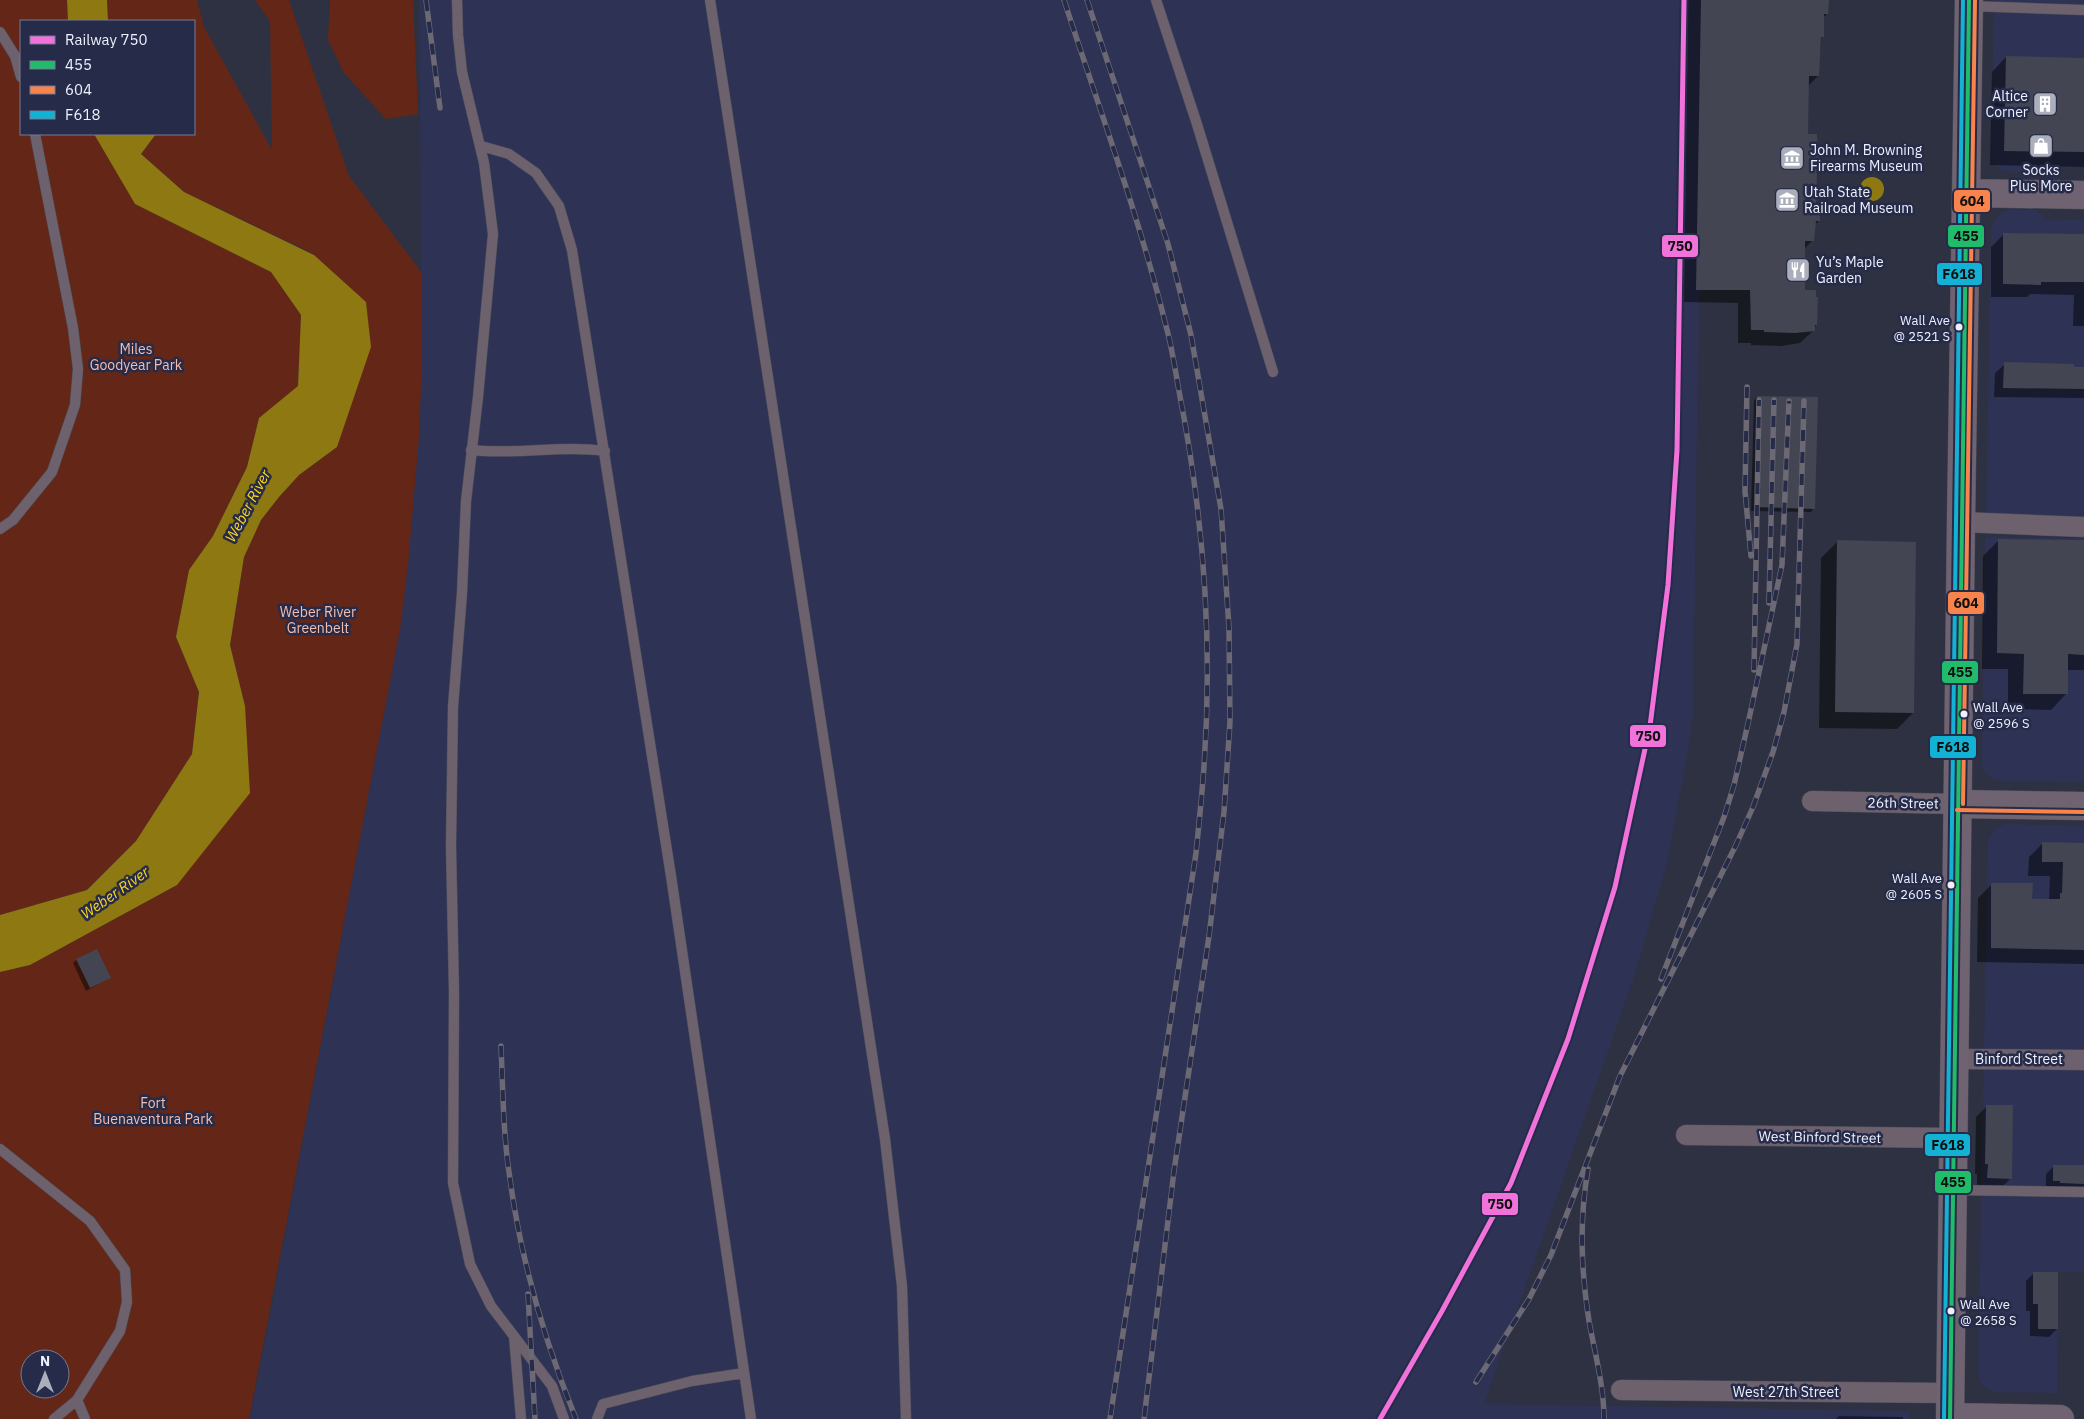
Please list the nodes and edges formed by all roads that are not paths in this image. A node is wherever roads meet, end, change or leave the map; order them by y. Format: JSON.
{"nodes":[{"id":1,"x":457,"y":0,"type":"edge"},
{"id":2,"x":710,"y":0,"type":"edge"},
{"id":3,"x":1156,"y":0,"type":"edge"},
{"id":4,"x":1969,"y":3,"type":"edge"},
{"id":5,"x":2026,"y":4,"type":"edge"},
{"id":6,"x":2084,"y":10,"type":"edge"},
{"id":7,"x":0,"y":32,"type":"edge"},
{"id":8,"x":20,"y":73,"type":"edge"},
{"id":9,"x":35,"y":135,"type":"edge"},
{"id":10,"x":481,"y":146,"type":"junction"},
{"id":11,"x":1966,"y":193,"type":"junction"},
{"id":12,"x":2084,"y":194,"type":"edge"},
{"id":13,"x":1273,"y":372,"type":"dead end"},
{"id":14,"x":471,"y":450,"type":"junction"},
{"id":15,"x":605,"y":451,"type":"junction"},
{"id":16,"x":1960,"y":522,"type":"junction"},
{"id":17,"x":2084,"y":527,"type":"edge"},
{"id":18,"x":0,"y":529,"type":"edge"},
{"id":19,"x":1812,"y":801,"type":"dead end"},
{"id":20,"x":1958,"y":804,"type":"junction"},
{"id":21,"x":2084,"y":806,"type":"edge"},
{"id":22,"x":1954,"y":1059,"type":"junction"},
{"id":23,"x":2084,"y":1060,"type":"edge"},
{"id":24,"x":1686,"y":1135,"type":"dead end"},
{"id":25,"x":1953,"y":1138,"type":"junction"},
{"id":26,"x":0,"y":1149,"type":"edge"},
{"id":27,"x":1953,"y":1190,"type":"junction"},
{"id":28,"x":2084,"y":1192,"type":"edge"},
{"id":29,"x":514,"y":1335,"type":"junction"},
{"id":30,"x":744,"y":1373,"type":"junction"},
{"id":31,"x":1621,"y":1390,"type":"dead end"},
{"id":32,"x":77,"y":1400,"type":"junction"},
{"id":33,"x":1950,"y":1410,"type":"edge"},
{"id":34,"x":54,"y":1419,"type":"edge"},
{"id":35,"x":85,"y":1419,"type":"edge"},
{"id":36,"x":521,"y":1419,"type":"edge"},
{"id":37,"x":564,"y":1419,"type":"edge"},
{"id":38,"x":597,"y":1419,"type":"edge"},
{"id":39,"x":751,"y":1419,"type":"edge"},
{"id":40,"x":906,"y":1419,"type":"edge"},
{"id":41,"x":2060,"y":1419,"type":"edge"}],
"edges":[{"from":1,"to":10,"type":"lane"},
{"from":2,"to":40,"type":"lane"},
{"from":3,"to":13,"type":"lane"},
{"from":4,"to":5,"type":"lane"},
{"from":4,"to":11,"type":"main road"},
{"from":5,"to":6,"type":"lane"},
{"from":7,"to":8,"type":"lane"},
{"from":9,"to":18,"type":"lane"},
{"from":10,"to":14,"type":"lane"},
{"from":10,"to":15,"type":"lane"},
{"from":11,"to":12,"type":"main road"},
{"from":11,"to":16,"type":"main road"},
{"from":14,"to":15,"type":"lane"},
{"from":14,"to":29,"type":"lane"},
{"from":15,"to":30,"type":"lane"},
{"from":16,"to":17,"type":"street"},
{"from":16,"to":20,"type":"main road"},
{"from":19,"to":20,"type":"street","name":"26th Street"},
{"from":20,"to":21,"type":"main road","name":"26th Street"},
{"from":20,"to":22,"type":"main road"},
{"from":22,"to":23,"type":"street","name":"Binford Street"},
{"from":22,"to":25,"type":"main road"},
{"from":24,"to":25,"type":"street","name":"West Binford Street"},
{"from":25,"to":27,"type":"main road"},
{"from":26,"to":32,"type":"lane"},
{"from":27,"to":28,"type":"lane"},
{"from":27,"to":33,"type":"main road"},
{"from":29,"to":36,"type":"lane"},
{"from":29,"to":37,"type":"lane"},
{"from":30,"to":38,"type":"lane"},
{"from":30,"to":39,"type":"lane"},
{"from":31,"to":33,"type":"street","name":"West 27th Street"},
{"from":32,"to":34,"type":"lane"},
{"from":32,"to":35,"type":"lane"},
{"from":33,"to":41,"type":"main road"}]}
